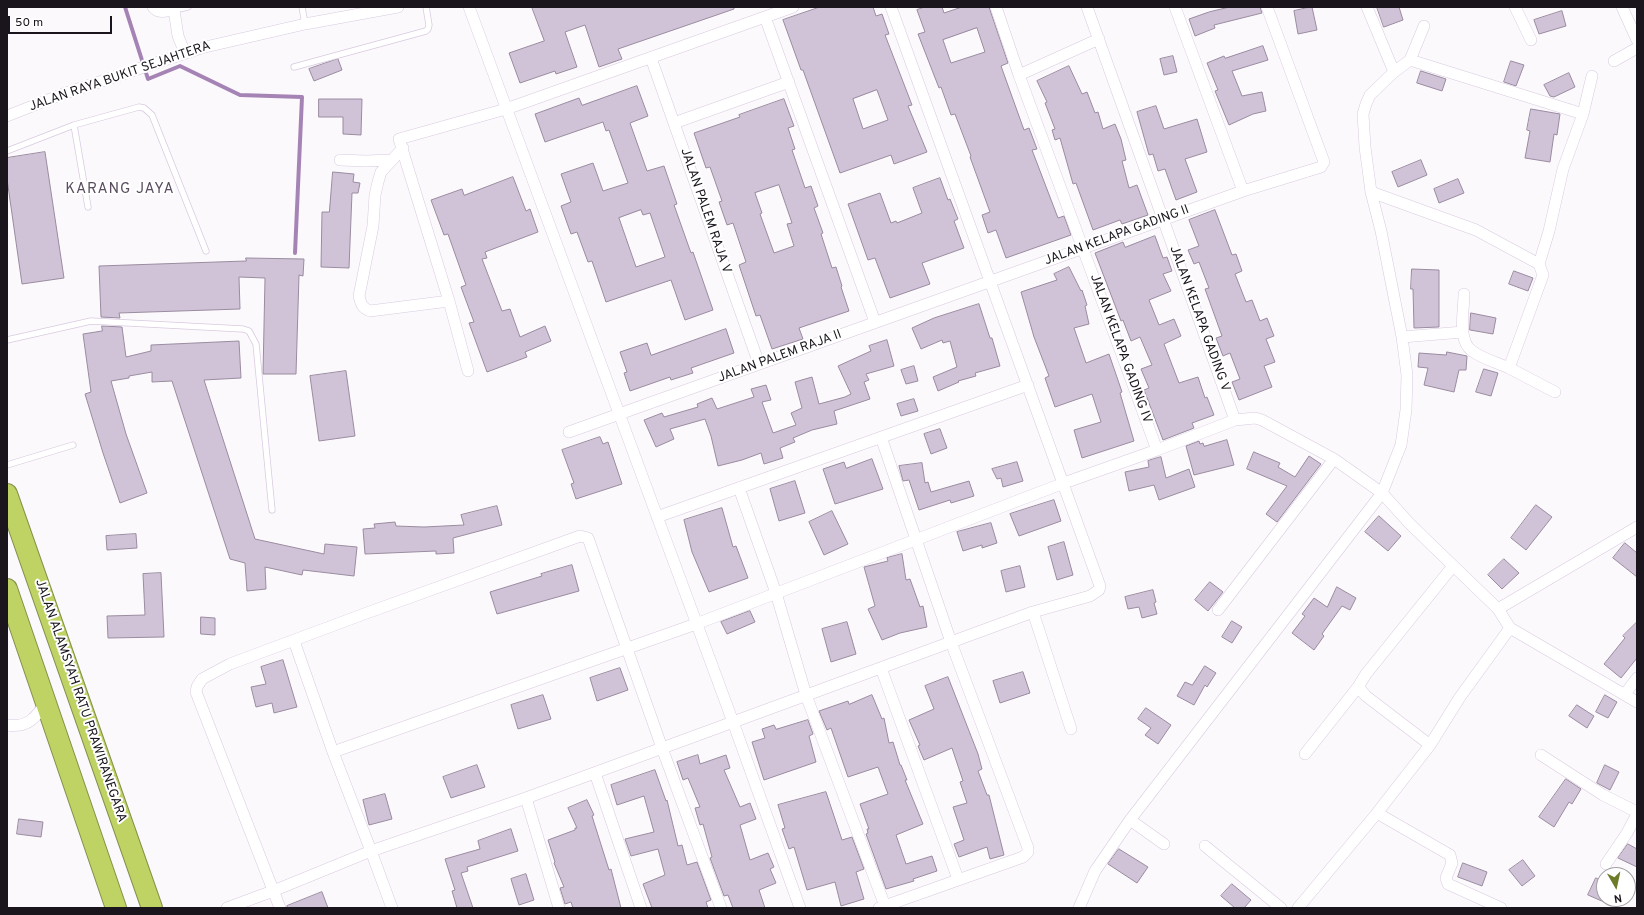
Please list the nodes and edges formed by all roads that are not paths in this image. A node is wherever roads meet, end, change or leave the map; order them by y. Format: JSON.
{"nodes":[{"id":1,"x":153,"y":7,"type":"edge"},
{"id":2,"x":188,"y":7,"type":"edge"},
{"id":3,"x":302,"y":7,"type":"edge"},
{"id":4,"x":398,"y":7,"type":"edge"},
{"id":5,"x":426,"y":7,"type":"edge"},
{"id":6,"x":468,"y":7,"type":"edge"},
{"id":7,"x":793,"y":7,"type":"edge"},
{"id":8,"x":891,"y":7,"type":"edge"},
{"id":9,"x":996,"y":7,"type":"edge"},
{"id":10,"x":1088,"y":7,"type":"edge"},
{"id":11,"x":1176,"y":7,"type":"edge"},
{"id":12,"x":1267,"y":7,"type":"edge"},
{"id":13,"x":1367,"y":7,"type":"edge"},
{"id":14,"x":1515,"y":7,"type":"edge"},
{"id":15,"x":1622,"y":7,"type":"edge"},
{"id":16,"x":174,"y":10,"type":"junction"},
{"id":17,"x":765,"y":17,"type":"junction"},
{"id":18,"x":305,"y":24,"type":"junction"},
{"id":19,"x":1424,"y":26,"type":"dead end"},
{"id":20,"x":1099,"y":39,"type":"junction"},
{"id":21,"x":1531,"y":40,"type":"dead end"},
{"id":22,"x":1637,"y":40,"type":"edge"},
{"id":23,"x":1637,"y":48,"type":"edge"},
{"id":24,"x":181,"y":54,"type":"junction"},
{"id":25,"x":651,"y":58,"type":"junction"},
{"id":26,"x":1410,"y":60,"type":"junction"},
{"id":27,"x":1614,"y":61,"type":"dead end"},
{"id":28,"x":294,"y":67,"type":"dead end"},
{"id":29,"x":1394,"y":72,"type":"junction"},
{"id":30,"x":1019,"y":74,"type":"junction"},
{"id":31,"x":1592,"y":76,"type":"dead end"},
{"id":32,"x":789,"y":82,"type":"junction"},
{"id":33,"x":506,"y":109,"type":"junction"},
{"id":34,"x":1583,"y":114,"type":"junction"},
{"id":35,"x":7,"y":116,"type":"edge"},
{"id":36,"x":674,"y":123,"type":"junction"},
{"id":37,"x":74,"y":124,"type":"junction"},
{"id":38,"x":403,"y":148,"type":"junction"},
{"id":39,"x":7,"y":151,"type":"edge"},
{"id":40,"x":340,"y":160,"type":"dead end"},
{"id":41,"x":391,"y":160,"type":"junction"},
{"id":42,"x":1243,"y":191,"type":"junction"},
{"id":43,"x":1371,"y":192,"type":"junction"},
{"id":44,"x":88,"y":207,"type":"dead end"},
{"id":45,"x":1163,"y":219,"type":"junction"},
{"id":46,"x":1084,"y":248,"type":"junction"},
{"id":47,"x":206,"y":251,"type":"dead end"},
{"id":48,"x":1539,"y":264,"type":"junction"},
{"id":49,"x":990,"y":281,"type":"junction"},
{"id":50,"x":1464,"y":294,"type":"dead end"},
{"id":51,"x":449,"y":302,"type":"junction"},
{"id":52,"x":875,"y":322,"type":"junction"},
{"id":53,"x":1463,"y":332,"type":"junction"},
{"id":54,"x":1402,"y":337,"type":"junction"},
{"id":55,"x":7,"y":340,"type":"edge"},
{"id":56,"x":758,"y":364,"type":"junction"},
{"id":57,"x":1509,"y":368,"type":"junction"},
{"id":58,"x":468,"y":371,"type":"dead end"},
{"id":59,"x":1028,"y":385,"type":"junction"},
{"id":60,"x":1555,"y":392,"type":"dead end"},
{"id":61,"x":619,"y":414,"type":"junction"},
{"id":62,"x":1235,"y":420,"type":"junction"},
{"id":63,"x":568,"y":432,"type":"dead end"},
{"id":64,"x":881,"y":437,"type":"junction"},
{"id":65,"x":73,"y":445,"type":"dead end"},
{"id":66,"x":1156,"y":450,"type":"junction"},
{"id":67,"x":1334,"y":459,"type":"junction"},
{"id":68,"x":7,"y":465,"type":"edge"},
{"id":69,"x":1064,"y":483,"type":"junction"},
{"id":70,"x":738,"y":488,"type":"junction"},
{"id":71,"x":1382,"y":493,"type":"junction"},
{"id":72,"x":7,"y":494,"type":"edge"},
{"id":73,"x":272,"y":510,"type":"dead end"},
{"id":74,"x":657,"y":517,"type":"junction"},
{"id":75,"x":1637,"y":526,"type":"edge"},
{"id":76,"x":916,"y":540,"type":"junction"},
{"id":77,"x":1453,"y":566,"type":"junction"},
{"id":78,"x":776,"y":593,"type":"junction"},
{"id":79,"x":9,"y":597,"type":"edge"},
{"id":80,"x":47,"y":609,"type":"junction"},
{"id":81,"x":1498,"y":609,"type":"junction"},
{"id":82,"x":1218,"y":610,"type":"dead end"},
{"id":83,"x":1034,"y":612,"type":"junction"},
{"id":84,"x":696,"y":624,"type":"junction"},
{"id":85,"x":1510,"y":628,"type":"junction"},
{"id":86,"x":294,"y":641,"type":"junction"},
{"id":87,"x":951,"y":642,"type":"junction"},
{"id":88,"x":626,"y":648,"type":"junction"},
{"id":89,"x":881,"y":668,"type":"junction"},
{"id":90,"x":1637,"y":678,"type":"edge"},
{"id":91,"x":1358,"y":687,"type":"junction"},
{"id":92,"x":1625,"y":694,"type":"junction"},
{"id":93,"x":806,"y":695,"type":"junction"},
{"id":94,"x":46,"y":702,"type":"junction"},
{"id":95,"x":1637,"y":702,"type":"edge"},
{"id":96,"x":733,"y":722,"type":"junction"},
{"id":97,"x":7,"y":725,"type":"edge"},
{"id":98,"x":1072,"y":729,"type":"dead end"},
{"id":99,"x":1430,"y":745,"type":"junction"},
{"id":100,"x":662,"y":748,"type":"junction"},
{"id":101,"x":333,"y":752,"type":"junction"},
{"id":102,"x":1305,"y":754,"type":"dead end"},
{"id":103,"x":1541,"y":755,"type":"dead end"},
{"id":104,"x":595,"y":773,"type":"junction"},
{"id":105,"x":526,"y":798,"type":"junction"},
{"id":106,"x":1377,"y":813,"type":"junction"},
{"id":107,"x":1637,"y":813,"type":"edge"},
{"id":108,"x":1130,"y":820,"type":"junction"},
{"id":109,"x":1164,"y":844,"type":"dead end"},
{"id":110,"x":1205,"y":846,"type":"dead end"},
{"id":111,"x":371,"y":851,"type":"junction"},
{"id":112,"x":1606,"y":864,"type":"dead end"},
{"id":113,"x":958,"y":879,"type":"junction"},
{"id":114,"x":273,"y":891,"type":"junction"},
{"id":115,"x":882,"y":907,"type":"edge"},
{"id":116,"x":116,"y":908,"type":"edge"},
{"id":117,"x":152,"y":908,"type":"edge"},
{"id":118,"x":227,"y":908,"type":"edge"},
{"id":119,"x":280,"y":908,"type":"edge"},
{"id":120,"x":392,"y":908,"type":"edge"},
{"id":121,"x":558,"y":908,"type":"edge"},
{"id":122,"x":641,"y":908,"type":"edge"},
{"id":123,"x":721,"y":908,"type":"edge"},
{"id":124,"x":800,"y":908,"type":"edge"},
{"id":125,"x":1079,"y":908,"type":"edge"},
{"id":126,"x":1281,"y":908,"type":"edge"},
{"id":127,"x":1298,"y":908,"type":"edge"},
{"id":128,"x":1501,"y":908,"type":"edge"}],
"edges":[{"from":1,"to":16,"type":"street"},
{"from":2,"to":16,"type":"lane"},
{"from":3,"to":18,"type":"lane"},
{"from":4,"to":18,"type":"street","name":"JALAN RAYA BUKIT SEJAHTERA"},
{"from":5,"to":28,"type":"lane"},
{"from":6,"to":33,"type":"street"},
{"from":7,"to":17,"type":"street"},
{"from":8,"to":49,"type":"street"},
{"from":9,"to":30,"type":"street","name":"JALAN KELAPA GADING IV"},
{"from":10,"to":20,"type":"street","name":"JALAN KELAPA GADING V"},
{"from":11,"to":42,"type":"street"},
{"from":12,"to":42,"type":"street","name":"JALAN KELAPA GADING II"},
{"from":13,"to":29,"type":"street"},
{"from":14,"to":21,"type":"street"},
{"from":15,"to":22,"type":"street"},
{"from":16,"to":24,"type":"street"},
{"from":17,"to":25,"type":"street"},
{"from":17,"to":32,"type":"street"},
{"from":18,"to":24,"type":"street","name":"JALAN RAYA BUKIT SEJAHTERA"},
{"from":19,"to":26,"type":"street"},
{"from":20,"to":30,"type":"street"},
{"from":20,"to":45,"type":"street","name":"JALAN KELAPA GADING V"},
{"from":23,"to":27,"type":"street"},
{"from":24,"to":35,"type":"street","name":"JALAN RAYA BUKIT SEJAHTERA"},
{"from":25,"to":33,"type":"street"},
{"from":25,"to":36,"type":"street","name":"JALAN PALEM RAJA V"},
{"from":26,"to":29,"type":"street"},
{"from":26,"to":34,"type":"street"},
{"from":29,"to":43,"type":"street"},
{"from":30,"to":46,"type":"street","name":"JALAN KELAPA GADING IV"},
{"from":31,"to":34,"type":"street"},
{"from":32,"to":36,"type":"street"},
{"from":32,"to":52,"type":"street"},
{"from":33,"to":38,"type":"street"},
{"from":33,"to":61,"type":"street"},
{"from":34,"to":48,"type":"street"},
{"from":36,"to":56,"type":"street","name":"JALAN PALEM RAJA V"},
{"from":37,"to":39,"type":"lane"},
{"from":37,"to":44,"type":"lane"},
{"from":37,"to":47,"type":"lane"},
{"from":38,"to":41,"type":"street"},
{"from":38,"to":51,"type":"street"},
{"from":40,"to":41,"type":"street"},
{"from":41,"to":51,"type":"street"},
{"from":42,"to":45,"type":"street","name":"JALAN KELAPA GADING II"},
{"from":43,"to":48,"type":"street"},
{"from":43,"to":54,"type":"street"},
{"from":45,"to":46,"type":"street","name":"JALAN KELAPA GADING II"},
{"from":45,"to":62,"type":"street","name":"JALAN KELAPA GADING V"},
{"from":46,"to":49,"type":"street","name":"JALAN KELAPA GADING II"},
{"from":46,"to":66,"type":"street","name":"JALAN KELAPA GADING IV"},
{"from":48,"to":57,"type":"street"},
{"from":49,"to":52,"type":"street","name":"JALAN PALEM RAJA II"},
{"from":49,"to":59,"type":"street"},
{"from":50,"to":53,"type":"street"},
{"from":51,"to":58,"type":"street"},
{"from":52,"to":56,"type":"street","name":"JALAN PALEM RAJA II"},
{"from":53,"to":54,"type":"street"},
{"from":53,"to":57,"type":"street"},
{"from":54,"to":71,"type":"street"},
{"from":55,"to":73,"type":"lane"},
{"from":56,"to":61,"type":"street","name":"JALAN PALEM RAJA II"},
{"from":57,"to":60,"type":"street"},
{"from":59,"to":64,"type":"street"},
{"from":59,"to":69,"type":"street"},
{"from":61,"to":63,"type":"street","name":"JALAN PALEM RAJA II"},
{"from":61,"to":74,"type":"street"},
{"from":62,"to":66,"type":"street"},
{"from":62,"to":67,"type":"street"},
{"from":64,"to":70,"type":"street"},
{"from":64,"to":76,"type":"street"},
{"from":65,"to":68,"type":"lane"},
{"from":66,"to":69,"type":"street"},
{"from":67,"to":71,"type":"street"},
{"from":67,"to":82,"type":"street"},
{"from":69,"to":76,"type":"street"},
{"from":69,"to":83,"type":"street"},
{"from":70,"to":74,"type":"street"},
{"from":70,"to":78,"type":"street"},
{"from":71,"to":77,"type":"street"},
{"from":71,"to":108,"type":"street"},
{"from":72,"to":80,"type":"highway","name":"JALAN ALAMSYAH RATU PRAWIRANEGARA"},
{"from":74,"to":84,"type":"street"},
{"from":75,"to":81,"type":"street"},
{"from":76,"to":78,"type":"street"},
{"from":76,"to":87,"type":"street"},
{"from":77,"to":81,"type":"street"},
{"from":77,"to":91,"type":"street"},
{"from":78,"to":84,"type":"street"},
{"from":78,"to":93,"type":"street"},
{"from":79,"to":80,"type":"highway"},
{"from":79,"to":94,"type":"highway"},
{"from":80,"to":117,"type":"highway","name":"JALAN ALAMSYAH RATU PRAWIRANEGARA"},
{"from":81,"to":85,"type":"street"},
{"from":83,"to":87,"type":"street"},
{"from":83,"to":98,"type":"street"},
{"from":84,"to":88,"type":"street"},
{"from":84,"to":96,"type":"street"},
{"from":85,"to":92,"type":"street"},
{"from":85,"to":99,"type":"street"},
{"from":86,"to":88,"type":"street"},
{"from":86,"to":101,"type":"street"},
{"from":86,"to":114,"type":"street"},
{"from":87,"to":89,"type":"street"},
{"from":87,"to":113,"type":"street"},
{"from":88,"to":100,"type":"street"},
{"from":88,"to":101,"type":"street"},
{"from":89,"to":93,"type":"street"},
{"from":89,"to":113,"type":"street"},
{"from":90,"to":92,"type":"street"},
{"from":91,"to":99,"type":"street"},
{"from":91,"to":102,"type":"street"},
{"from":92,"to":95,"type":"street"},
{"from":93,"to":96,"type":"street"},
{"from":93,"to":115,"type":"street"},
{"from":94,"to":97,"type":"street"},
{"from":94,"to":116,"type":"highway"},
{"from":96,"to":100,"type":"street"},
{"from":96,"to":124,"type":"street"},
{"from":99,"to":106,"type":"street"},
{"from":100,"to":104,"type":"street"},
{"from":100,"to":123,"type":"street"},
{"from":101,"to":111,"type":"street"},
{"from":103,"to":107,"type":"street"},
{"from":104,"to":105,"type":"street"},
{"from":104,"to":122,"type":"street"},
{"from":105,"to":111,"type":"street"},
{"from":105,"to":121,"type":"street"},
{"from":106,"to":127,"type":"street"},
{"from":106,"to":128,"type":"street"},
{"from":107,"to":112,"type":"street"},
{"from":108,"to":109,"type":"street"},
{"from":108,"to":125,"type":"street"},
{"from":110,"to":126,"type":"street"},
{"from":111,"to":114,"type":"street"},
{"from":111,"to":120,"type":"street"},
{"from":113,"to":115,"type":"street"},
{"from":114,"to":118,"type":"street"},
{"from":114,"to":119,"type":"street"}]}
